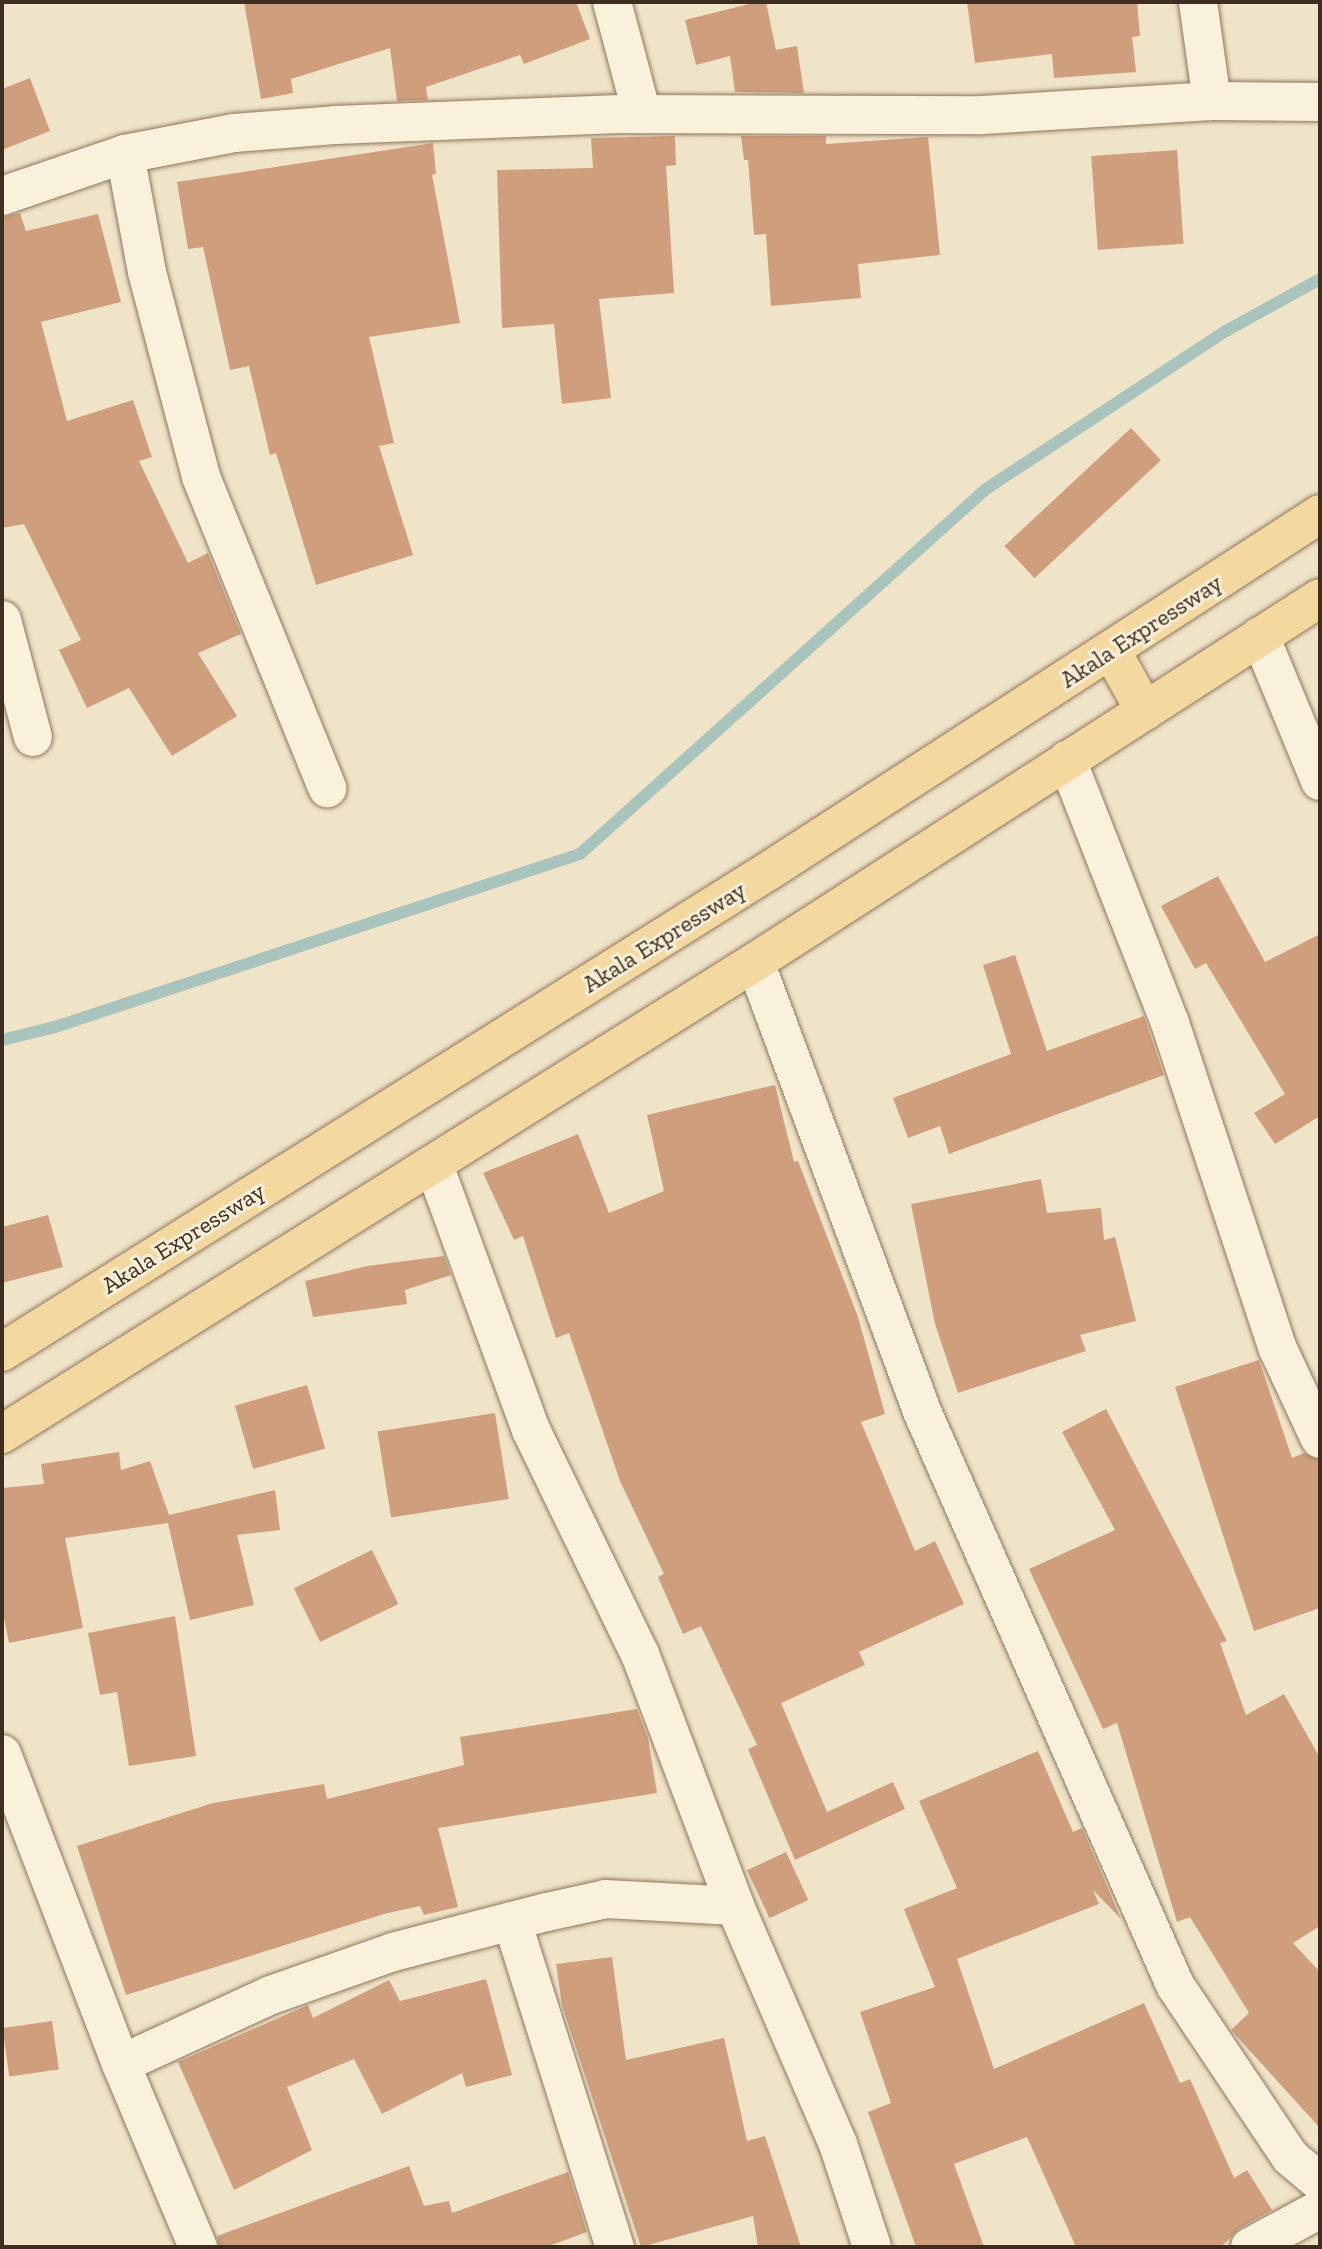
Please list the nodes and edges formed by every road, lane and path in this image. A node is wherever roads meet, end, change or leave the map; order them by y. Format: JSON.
{"nodes":[{"id":1,"x":612,"y":2,"type":"edge"},
{"id":2,"x":1198,"y":2,"type":"edge"},
{"id":3,"x":1212,"y":101,"type":"junction"},
{"id":4,"x":1320,"y":102,"type":"edge"},
{"id":5,"x":642,"y":114,"type":"junction"},
{"id":6,"x":125,"y":154,"type":"junction"},
{"id":7,"x":2,"y":196,"type":"edge"},
{"id":8,"x":1320,"y":514,"type":"edge"},
{"id":9,"x":1320,"y":598,"type":"edge"},
{"id":10,"x":2,"y":620,"type":"edge"},
{"id":11,"x":1260,"y":636,"type":"junction"},
{"id":12,"x":1111,"y":650,"type":"junction"},
{"id":13,"x":1145,"y":710,"type":"junction"},
{"id":14,"x":33,"y":737,"type":"dead end"},
{"id":15,"x":1067,"y":760,"type":"junction"},
{"id":16,"x":1320,"y":781,"type":"edge"},
{"id":17,"x":327,"y":788,"type":"dead end"},
{"id":18,"x":755,"y":962,"type":"junction"},
{"id":19,"x":434,"y":1165,"type":"junction"},
{"id":20,"x":2,"y":1352,"type":"edge"},
{"id":21,"x":2,"y":1434,"type":"edge"},
{"id":22,"x":1320,"y":1439,"type":"edge"},
{"id":23,"x":2,"y":1754,"type":"edge"},
{"id":24,"x":736,"y":1906,"type":"junction"},
{"id":25,"x":512,"y":1921,"type":"junction"},
{"id":26,"x":121,"y":2064,"type":"junction"},
{"id":27,"x":1320,"y":2182,"type":"edge"},
{"id":28,"x":1320,"y":2209,"type":"edge"},
{"id":29,"x":198,"y":2247,"type":"edge"},
{"id":30,"x":615,"y":2247,"type":"edge"},
{"id":31,"x":873,"y":2247,"type":"edge"},
{"id":32,"x":1251,"y":2247,"type":"edge"}],
"edges":[{"from":1,"to":5,"type":"street"},
{"from":2,"to":3,"type":"street"},
{"from":3,"to":4,"type":"street"},
{"from":3,"to":5,"type":"street"},
{"from":5,"to":6,"type":"street"},
{"from":6,"to":7,"type":"street"},
{"from":6,"to":17,"type":"street"},
{"from":8,"to":12,"type":"main road","name":"Akala Expressway"},
{"from":9,"to":11,"type":"main road"},
{"from":10,"to":14,"type":"street"},
{"from":11,"to":13,"type":"main road"},
{"from":11,"to":16,"type":"street"},
{"from":12,"to":13,"type":"main road"},
{"from":12,"to":20,"type":"main road","name":"Akala Expressway"},
{"from":13,"to":15,"type":"main road"},
{"from":15,"to":18,"type":"main road"},
{"from":15,"to":22,"type":"street"},
{"from":18,"to":19,"type":"main road"},
{"from":18,"to":27,"type":"street"},
{"from":19,"to":21,"type":"main road"},
{"from":19,"to":24,"type":"street"},
{"from":23,"to":26,"type":"street"},
{"from":24,"to":25,"type":"street"},
{"from":24,"to":31,"type":"street"},
{"from":25,"to":26,"type":"street"},
{"from":25,"to":30,"type":"street"},
{"from":26,"to":29,"type":"street"},
{"from":28,"to":32,"type":"street"}]}
